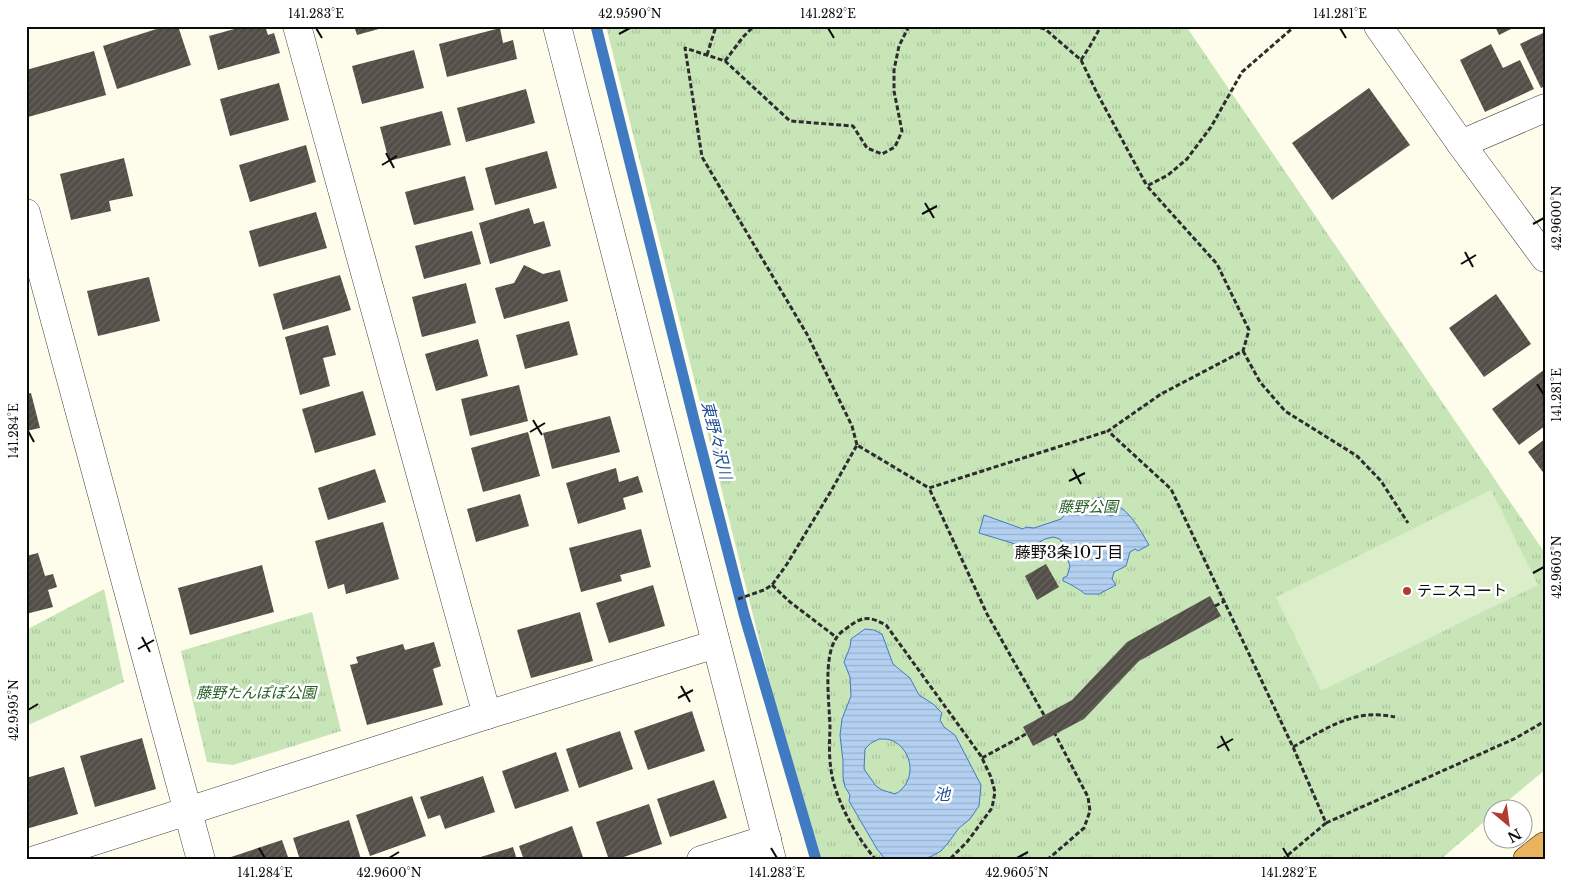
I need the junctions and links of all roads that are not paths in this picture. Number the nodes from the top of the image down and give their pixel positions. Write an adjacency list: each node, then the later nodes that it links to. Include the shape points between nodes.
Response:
1 (297, 26): 9 (street)
2 (557, 26): 8 (street)
3 (1378, 26): 5 (street)
4 (1545, 108): 5 (street)
5 (1461, 144): 7 (street)
6 (26, 213): 10 (street)
7 (1545, 258)
8 (716, 644): 9 (street); 12 (street)
9 (487, 715): 10 (street)
10 (189, 812): 13 (street); 14 (street)
11 (1545, 846): 16 (highway)
12 (769, 849): 15 (street)
13 (35, 860)
14 (201, 860)
15 (701, 860)
16 (1527, 860)

